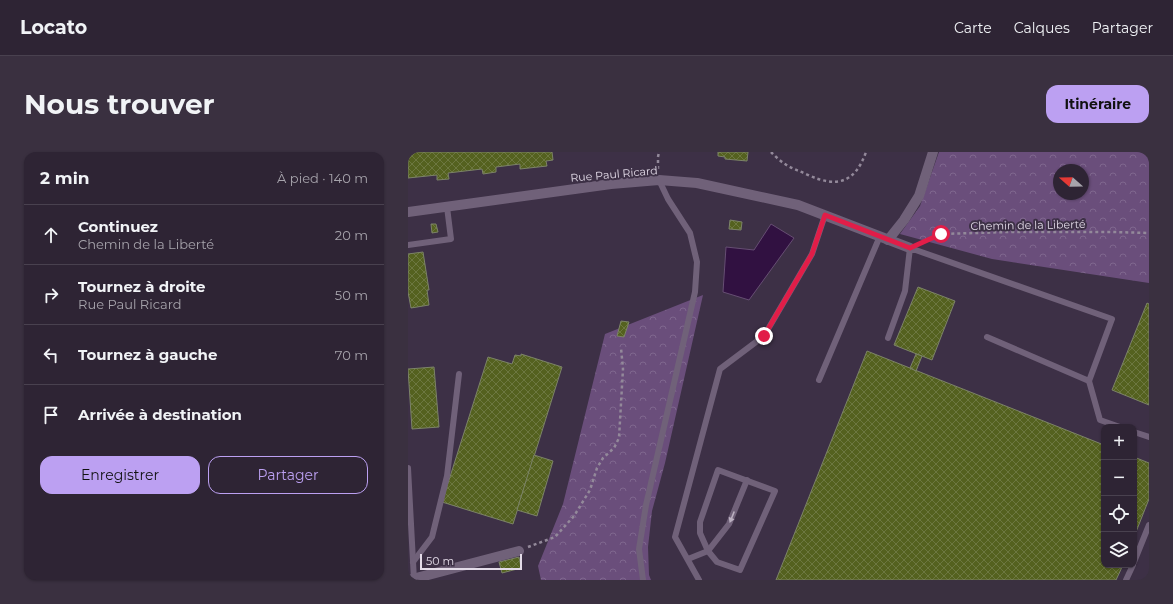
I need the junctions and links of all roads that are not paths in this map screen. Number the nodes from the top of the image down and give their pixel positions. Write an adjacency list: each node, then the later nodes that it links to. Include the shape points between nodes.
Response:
1 (933, 152): 6 (street, via 919,196 904,220)
2 (659, 180): 3 (street, Rue Paul Ricard, via 611,184); 5 (street, Rue Paul Ricard, via 697,183 798,205); 27 (lane, via 690,233 697,262 695,292 646,505 639,549)
3 (447, 207): 4 (street, Rue Paul Ricard); 7 (lane, via 451,239)
4 (408, 212)
5 (825, 215): 6 (street, Rue Paul Ricard); 23 (lane, via 812,254 764,336 720,369 675,537)
6 (884, 238): 8 (street, Rue Paul Ricard); 12 (lane)
7 (408, 245)
8 (910, 248): 10 (lane, via 905,292); 13 (lane, via 1112,319)
9 (987, 337): 13 (lane)
10 (888, 338)
11 (459, 374): 24 (lane, via 447,476 432,537)
12 (819, 380)
13 (1089, 381): 14 (lane, via 1100,420)
14 (1111, 424)
15 (1137, 433): 16 (lane)
16 (1149, 437)
17 (408, 468): 24 (lane)
18 (747, 480): 20 (lane, one-way to 20, via 730,524); 20 (lane, via 718,470 700,522 700,533); 20 (lane, via 776,491 740,570 717,562)
19 (1149, 525): 22 (lane)
20 (708, 550): 23 (lane)
21 (519, 551): 26 (street)
22 (1137, 555)
23 (688, 559): 28 (lane)
24 (413, 562): 26 (lane)
25 (1132, 568): 29 (lane)
26 (412, 580)
27 (643, 580)
28 (700, 580)
29 (1126, 580)

